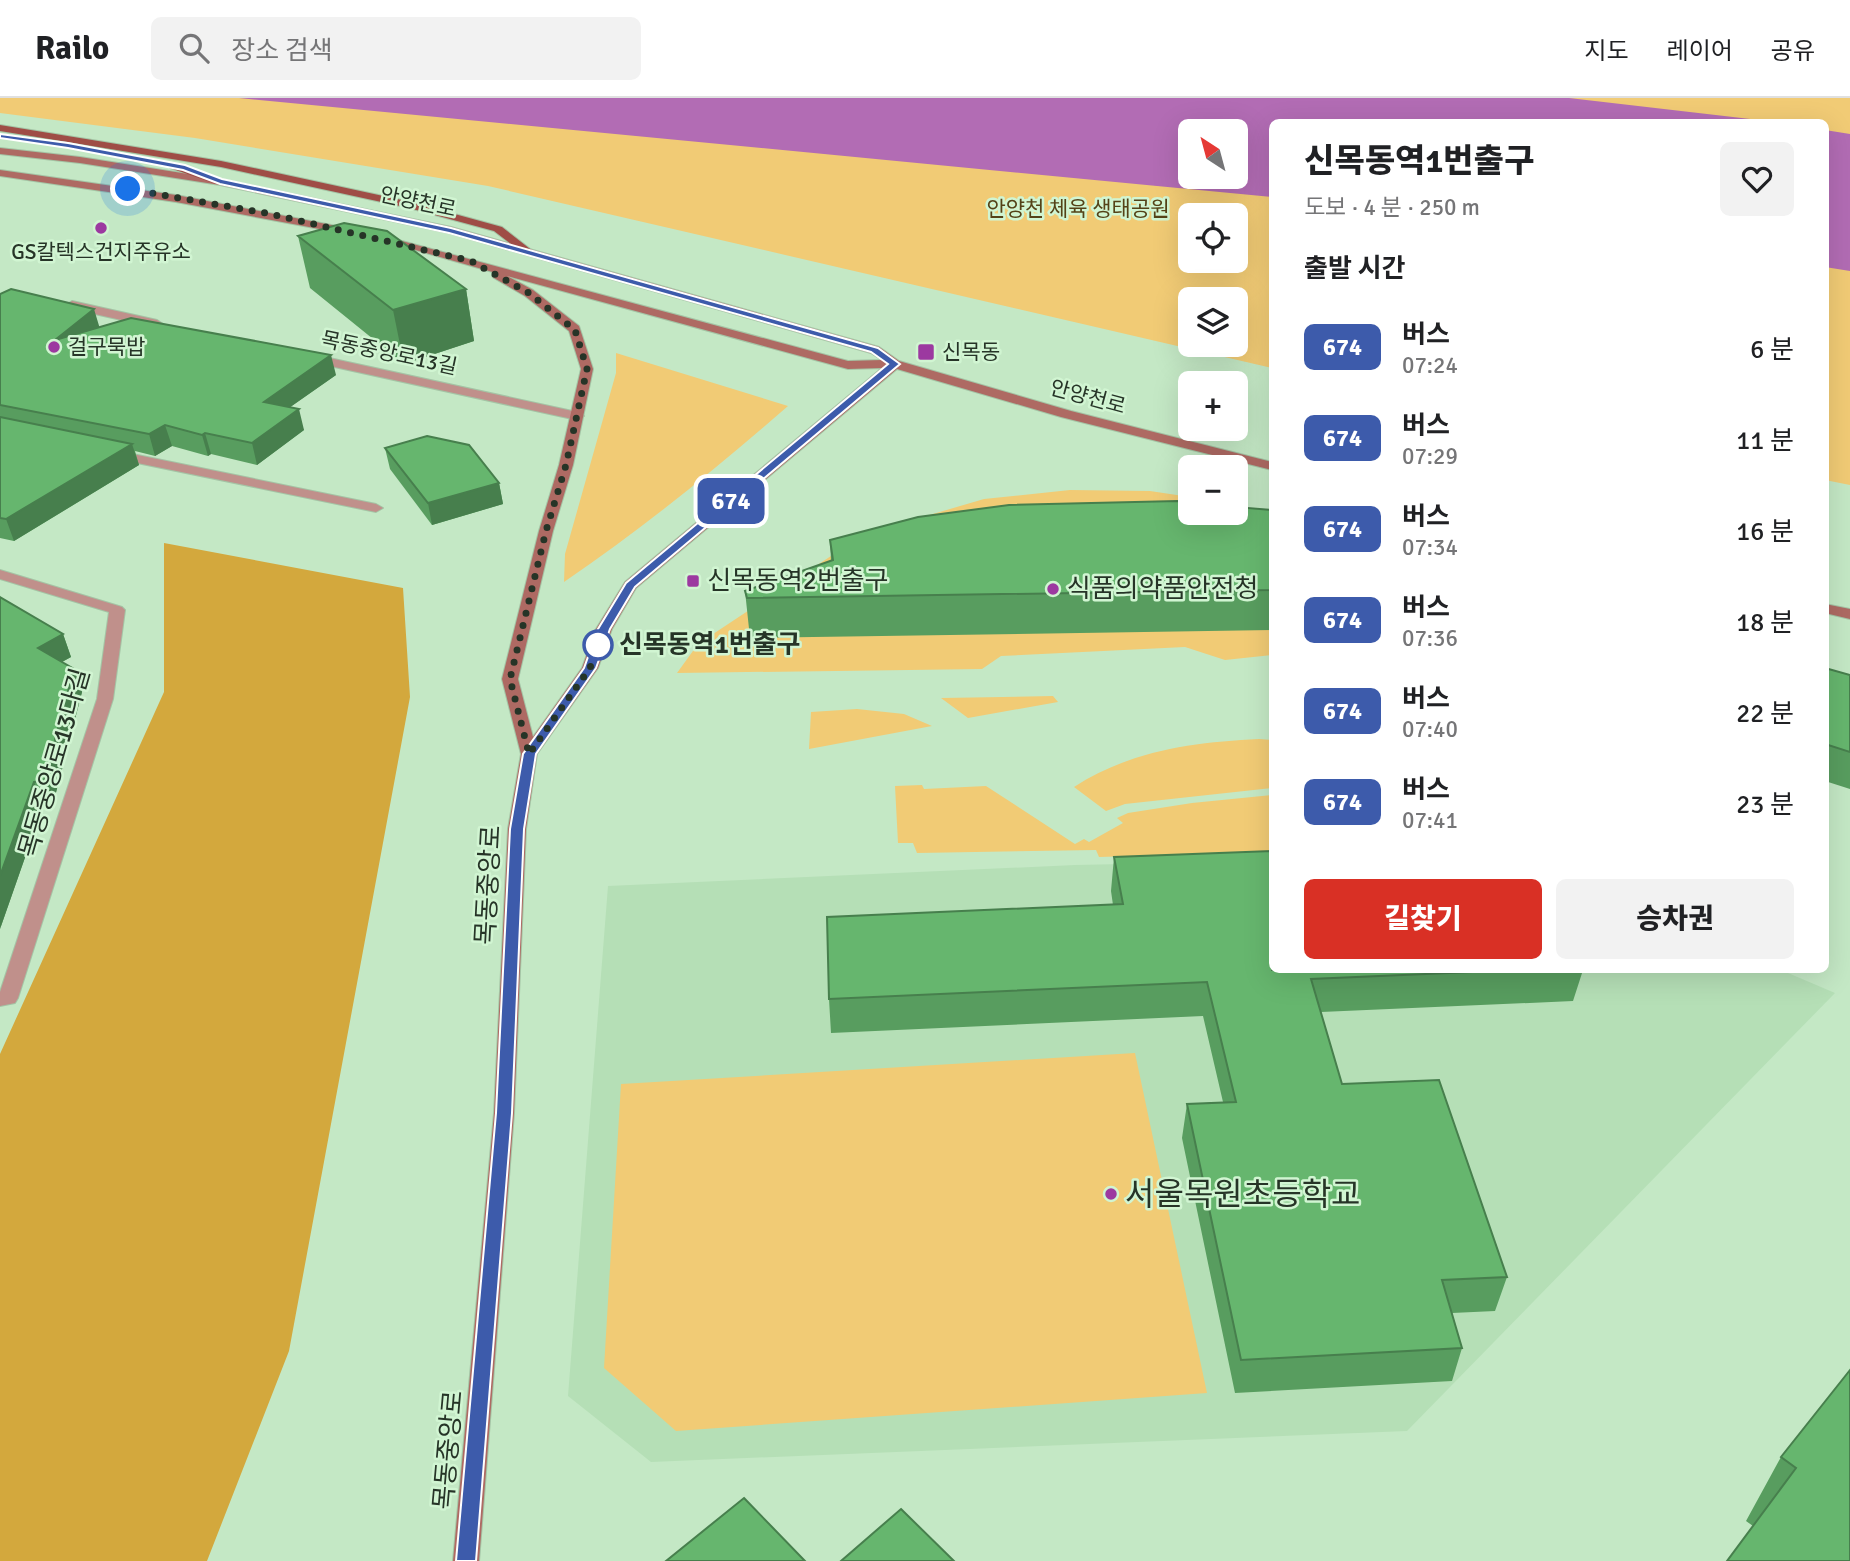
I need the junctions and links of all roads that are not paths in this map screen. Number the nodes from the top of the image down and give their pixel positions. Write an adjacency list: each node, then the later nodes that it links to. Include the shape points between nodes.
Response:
1 (1, 131): 4 (main road, via 185,168); 5 (main road, via 221,164 411,205 498,229)
2 (0, 152): 4 (main road, 안양천로)
3 (0, 173): 6 (main road, 안양천로, via 271,214)
4 (220, 181): 5 (main road, 안양천로, via 451,230)
5 (528, 252): 10 (main road, 안양천로, via 875,350)
6 (471, 261): 10 (main road, 안양천로, via 848,365); 11 (main road, via 529,293 575,330 587,369)
7 (55, 302): 8 (street)
8 (177, 328)
9 (299, 355): 11 (street, 목동중앙로13길)
10 (895, 364): 13 (main road, 안양천로, via 1066,414); 18 (main road, 목동중앙로, via 630,585 604,629 590,668)
11 (577, 416): 18 (main road, via 510,679)
12 (94, 450): 14 (street)
13 (1269, 465)
14 (376, 508)
15 (0, 573): 19 (street, 목동중앙로13다길, via 117,610 105,699 8,998)
16 (1829, 609): 17 (main road)
17 (1850, 614)
18 (529, 754): 20 (main road, 목동중앙로, via 517,829 504,1113)
19 (0, 999)
20 (466, 1561)

